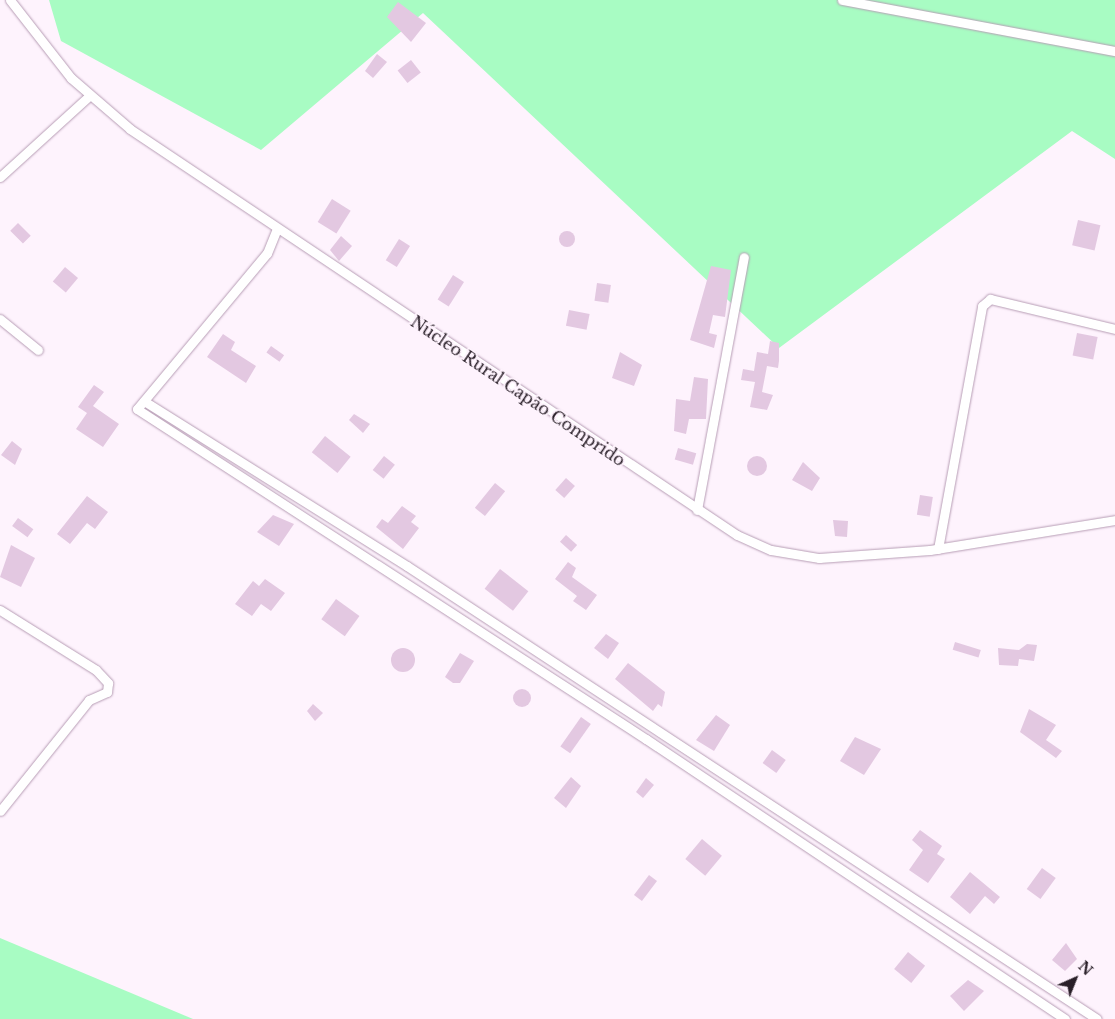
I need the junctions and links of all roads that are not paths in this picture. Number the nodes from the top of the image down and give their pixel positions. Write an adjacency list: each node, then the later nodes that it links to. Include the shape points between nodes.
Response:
1 (10, 0): 4 (street, Núcleo Rural Capão Comprido, via 34,37)
2 (842, 0): 3 (street)
3 (1115, 51)
4 (89, 96): 5 (street); 6 (street, Núcleo Rural Capão Comprido)
5 (0, 176)
6 (276, 231): 11 (street, via 267,252); 12 (street, Núcleo Rural Capão Comprido)
7 (744, 258): 12 (street)
8 (0, 319): 10 (street)
9 (1115, 329): 14 (street, via 990,299 982,306)
10 (38, 350)
11 (144, 401): 15 (street); 17 (street, via 137,409)
12 (697, 510): 14 (street, Núcleo Rural Capão Comprido, via 763,546 809,556)
13 (1115, 520): 14 (street, Núcleo Rural Capão Comprido)
14 (938, 548)
15 (460, 601): 17 (street); 19 (street)
16 (0, 610): 18 (street, via 96,670 108,683 107,692 89,700)
17 (452, 614): 20 (street)
18 (0, 811)
19 (820, 838): 20 (street); 21 (street)
20 (811, 851): 22 (street)
21 (942, 919): 22 (street); 24 (street)
22 (934, 932): 23 (street)
23 (1065, 1019)
24 (1097, 1019)

